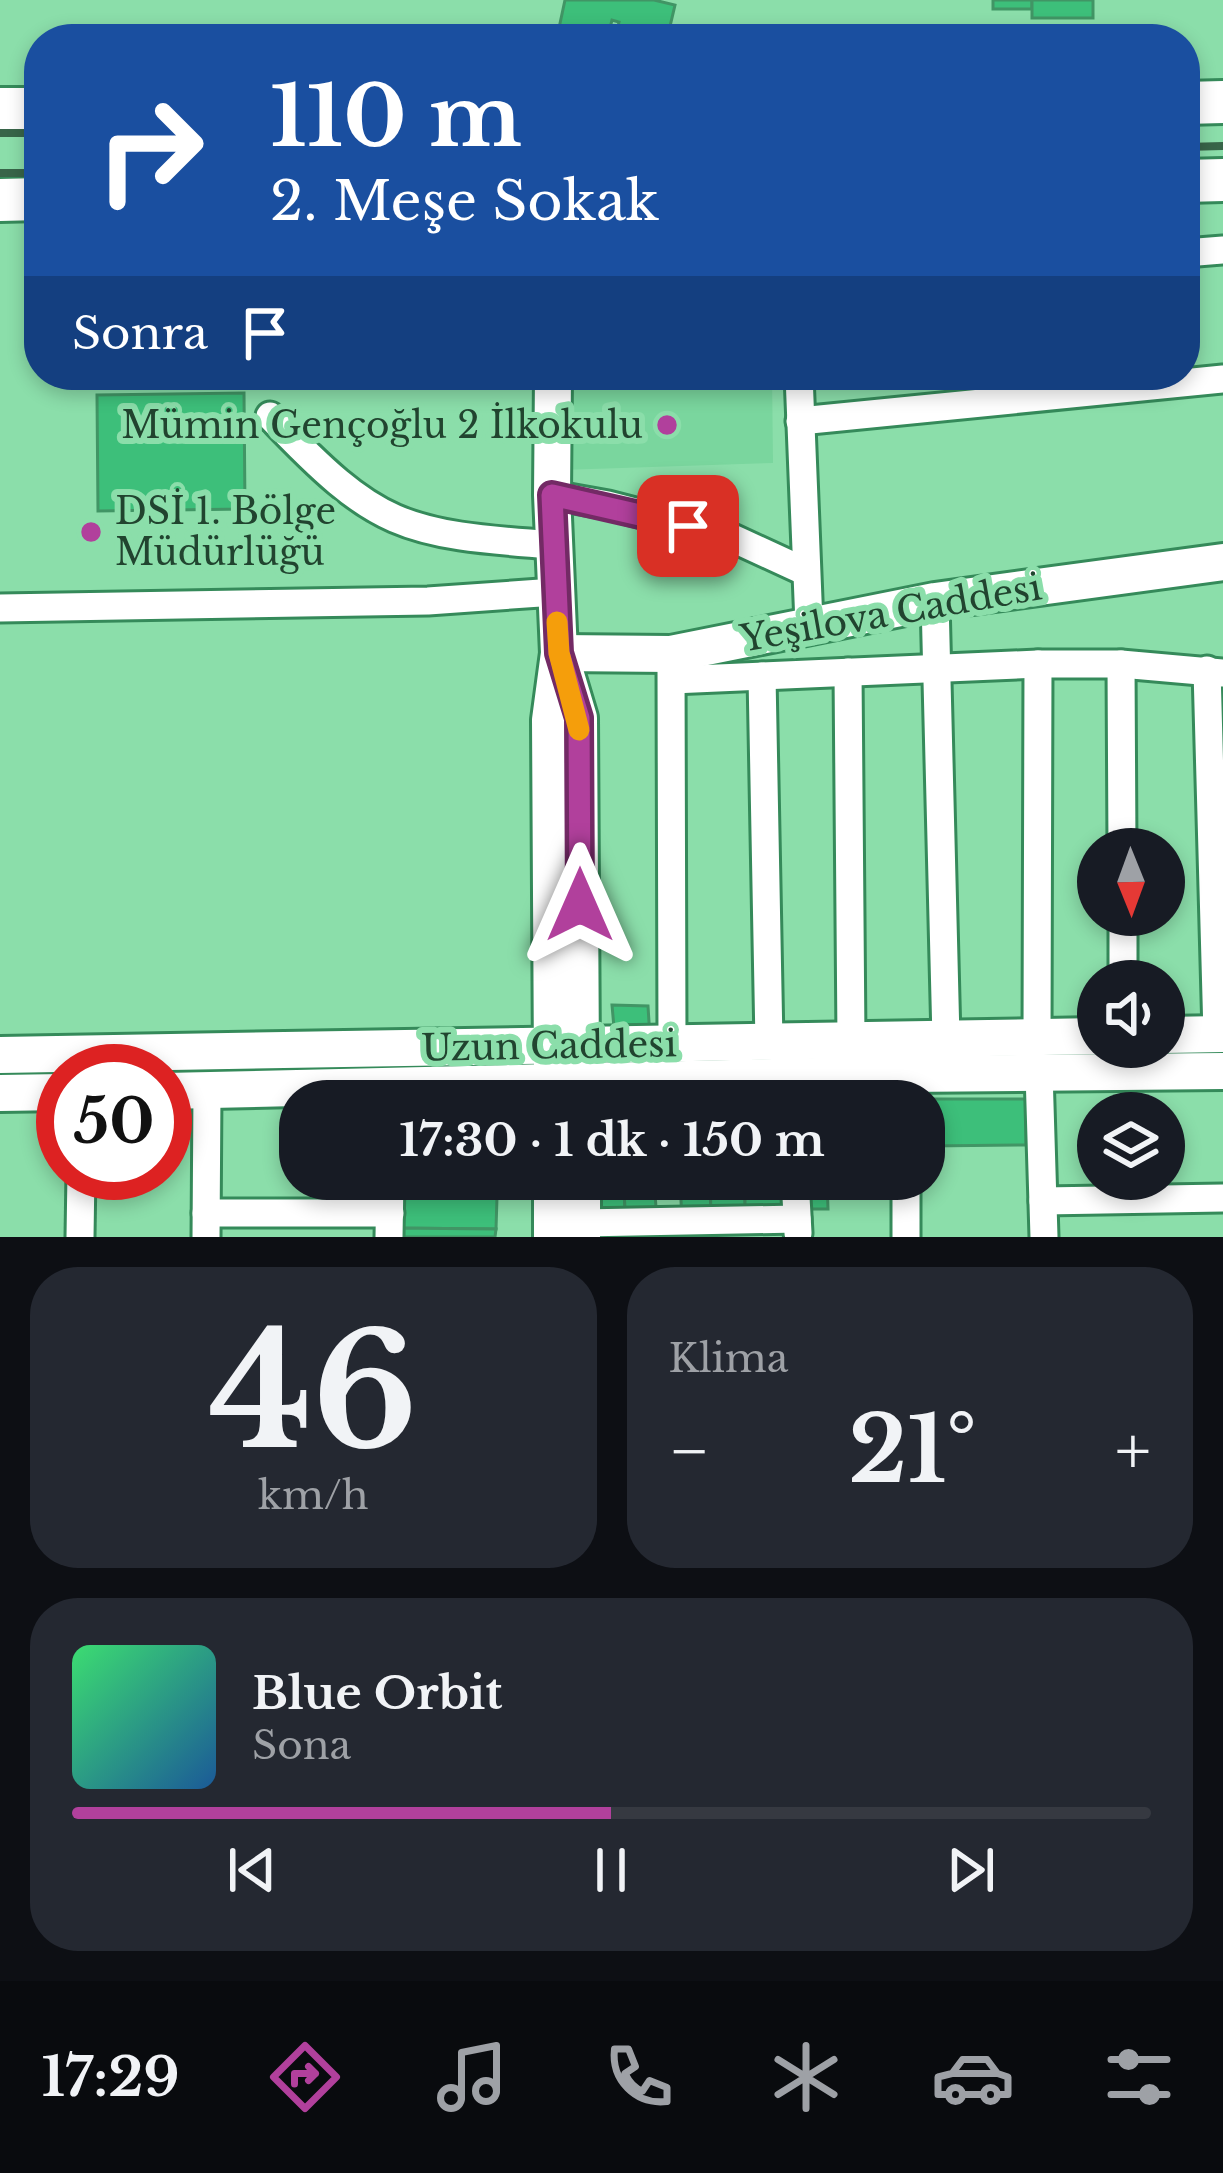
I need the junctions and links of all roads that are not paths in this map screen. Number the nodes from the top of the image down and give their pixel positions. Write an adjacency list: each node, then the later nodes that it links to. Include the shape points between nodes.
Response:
1 (553, 390): 6 (main road)
2 (799, 390): 5 (street)
3 (1120, 390): 5 (street)
4 (270, 416): 7 (street, via 339,487 383,515 455,538)
5 (800, 421): 9 (street)
6 (552, 495): 7 (main road); 9 (street, via 728,536)
7 (554, 544): 10 (main road)
8 (1223, 562): 11 (main road, Yeşilova Caddesi)
9 (804, 572): 13 (street)
10 (555, 592): 12 (street); 14 (main road)
11 (935, 601): 13 (main road, Yeşilova Caddesi); 18 (street)
12 (0, 608)
13 (809, 623): 17 (main road, Yeşilova Caddesi)
14 (559, 653): 17 (main road, Yeşilova Caddesi); 34 (main road, via 579,718)
15 (1038, 664): 16 (street); 18 (street); 32 (street)
16 (1121, 664): 20 (street); 23 (street)
17 (671, 667): 21 (street); 29 (street)
18 (937, 669): 19 (street); 26 (street)
19 (848, 672): 21 (street); 27 (street)
20 (1215, 672): 22 (street)
21 (762, 676): 28 (street)
22 (1218, 818): 24 (street)
23 (1123, 828)
24 (1220, 1034): 25 (main road)
25 (1185, 1035)
26 (946, 1039): 27 (main road, Uzun Caddesi); 32 (main road, Uzun Caddesi)
27 (851, 1041): 28 (main road, Uzun Caddesi)
28 (769, 1042): 29 (main road, Uzun Caddesi)
29 (672, 1043): 34 (main road, Uzun Caddesi)
30 (1077, 1043): 32 (main road, Uzun Caddesi)
31 (0, 1055): 34 (main road, Uzun Caddesi)
32 (1038, 1055): 33 (main road, Uzun Caddesi); 37 (main road, Uzun Caddesi); 48 (street)
33 (1223, 1071)
34 (566, 1076): 35 (main road, Uzun Caddesi); 36 (main road, Uzun Caddesi)
35 (527, 1080)
36 (635, 1080)
37 (937, 1080)
38 (192, 1091): 39 (main road, Uzun Caddesi)
39 (207, 1091): 41 (main road, Uzun Caddesi); 49 (street)
40 (36, 1092): 42 (main road)
41 (279, 1092)
42 (0, 1093)
43 (1223, 1198): 48 (street)
44 (81, 1200): 55 (street)
45 (560, 1200): 54 (main road)
46 (578, 1200): 54 (main road)
47 (906, 1200): 56 (street)
48 (1042, 1201): 57 (street)
49 (206, 1225): 50 (street)
50 (307, 1225): 51 (street)
51 (390, 1225)
52 (797, 1228): 53 (street)
53 (693, 1229): 54 (street)
54 (572, 1232)
55 (80, 1237)
56 (906, 1237)
57 (1043, 1237)

